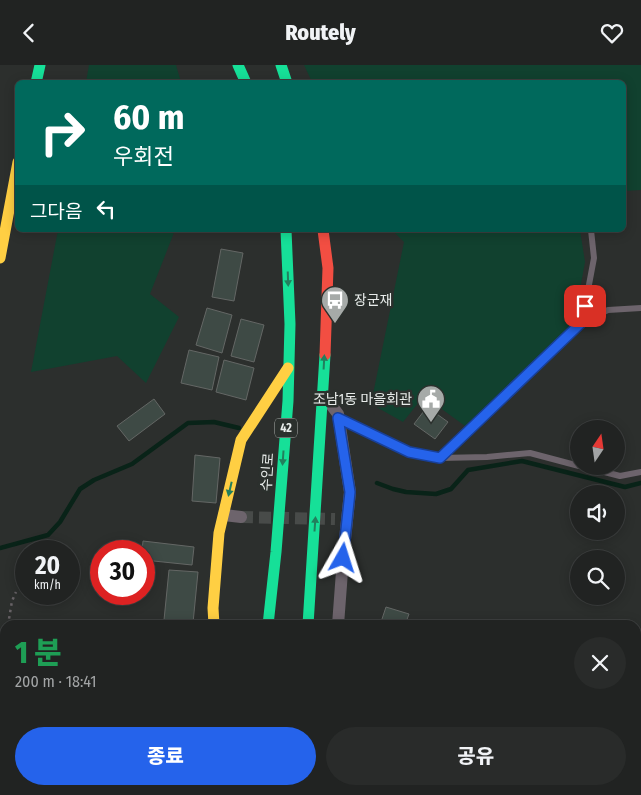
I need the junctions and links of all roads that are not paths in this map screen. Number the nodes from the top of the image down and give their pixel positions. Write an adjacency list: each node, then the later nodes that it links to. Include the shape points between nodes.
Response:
1 (40, 65): 4 (main road)
2 (238, 65): 5 (main road)
3 (281, 65): 6 (main road)
4 (37, 80)
5 (245, 80)
6 (286, 80)
7 (15, 178): 11 (main road)
8 (286, 232): 14 (main road, 수인로 / 42, one-way to 14, via 290,324)
9 (323, 232): 15 (main road, one-way to 9, via 328,268)
10 (591, 232): 13 (lane, via 594,258)
11 (0, 258)
12 (641, 308): 13 (lane, via 608,310)
13 (582, 322): 17 (lane)
14 (288, 368): 21 (main road, one-way to 21, via 241,440); 24 (main road, 수인로 / 42, one-way to 24)
15 (323, 394): 16 (street); 25 (main road, one-way to 15)
16 (338, 418): 17 (lane, via 409,452); 26 (street, via 350,492 341,519 343,558)
17 (440, 458): 18 (lane, via 530,453)
18 (570, 463)
19 (641, 472): 20 (lane)
20 (616, 475)
21 (224, 515): 22 (street); 23 (main road, via 219,533)
22 (242, 517)
23 (214, 620)
24 (269, 620)
25 (308, 620)
26 (338, 620)

